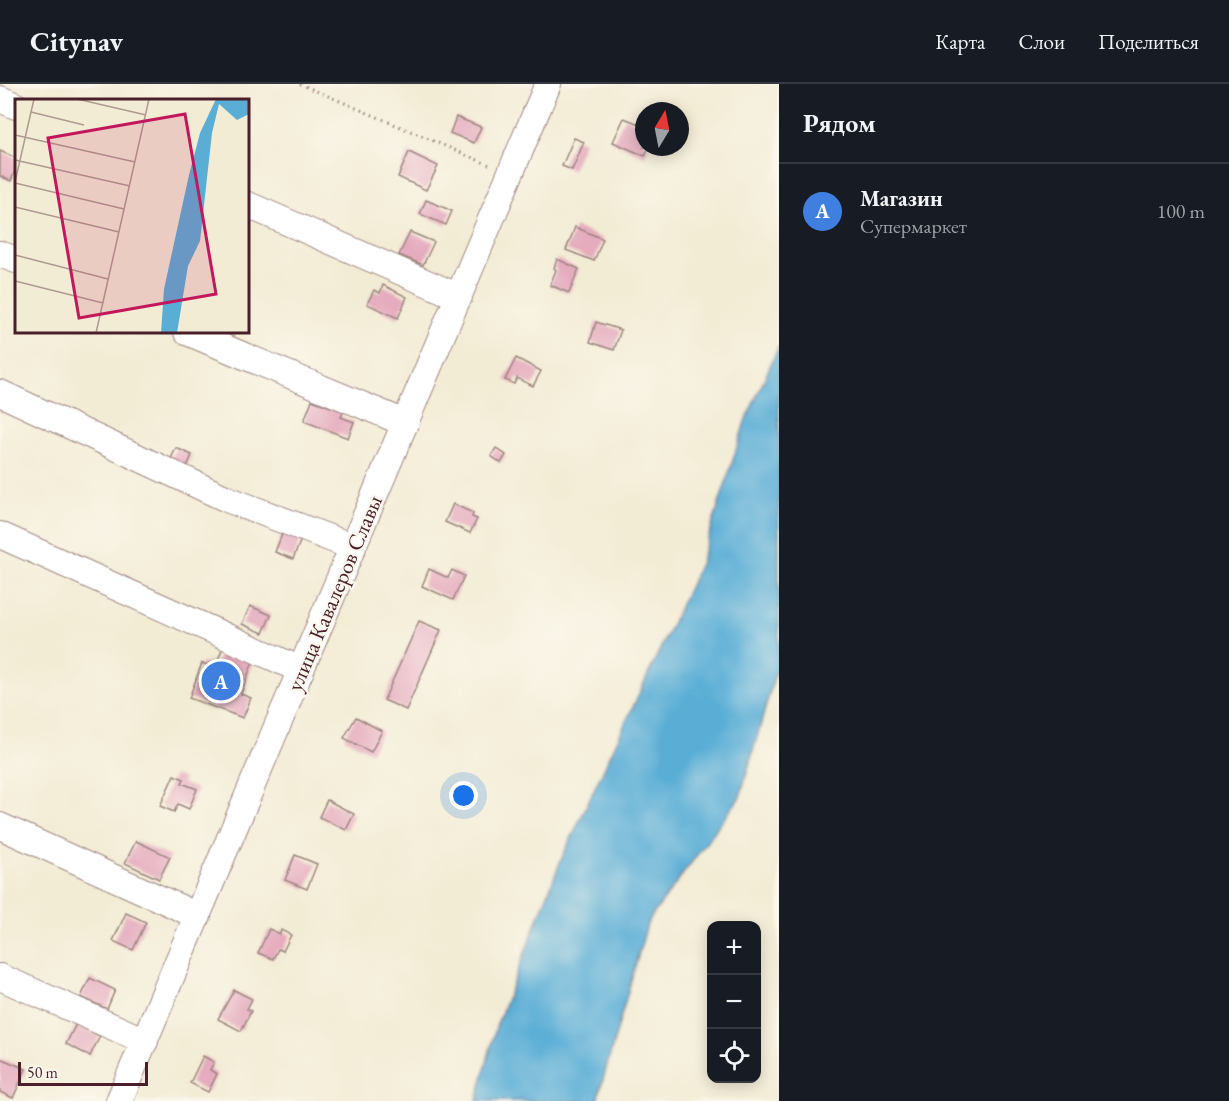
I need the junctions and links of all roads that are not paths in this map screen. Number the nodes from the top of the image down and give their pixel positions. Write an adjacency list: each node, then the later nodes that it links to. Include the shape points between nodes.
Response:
1 (548, 84): 7 (street, улица Кавалеров Славы)
2 (0, 99): 3 (street)
3 (15, 106)
4 (249, 206): 7 (street)
5 (0, 254): 6 (street)
6 (15, 261)
7 (459, 297): 10 (street, улица Кавалеров Славы)
8 (188, 333): 10 (street)
9 (0, 393): 12 (street, via 227,499)
10 (405, 423): 12 (street, улица Кавалеров Славы)
11 (0, 535): 13 (street)
12 (353, 547): 13 (street, улица Кавалеров Славы)
13 (302, 670): 15 (street, улица Кавалеров Славы)
14 (0, 826): 15 (street)
15 (198, 916): 17 (street, улица Кавалеров Славы)
16 (0, 977): 17 (street)
17 (145, 1041): 18 (street, улица Кавалеров Славы)
18 (119, 1101)

